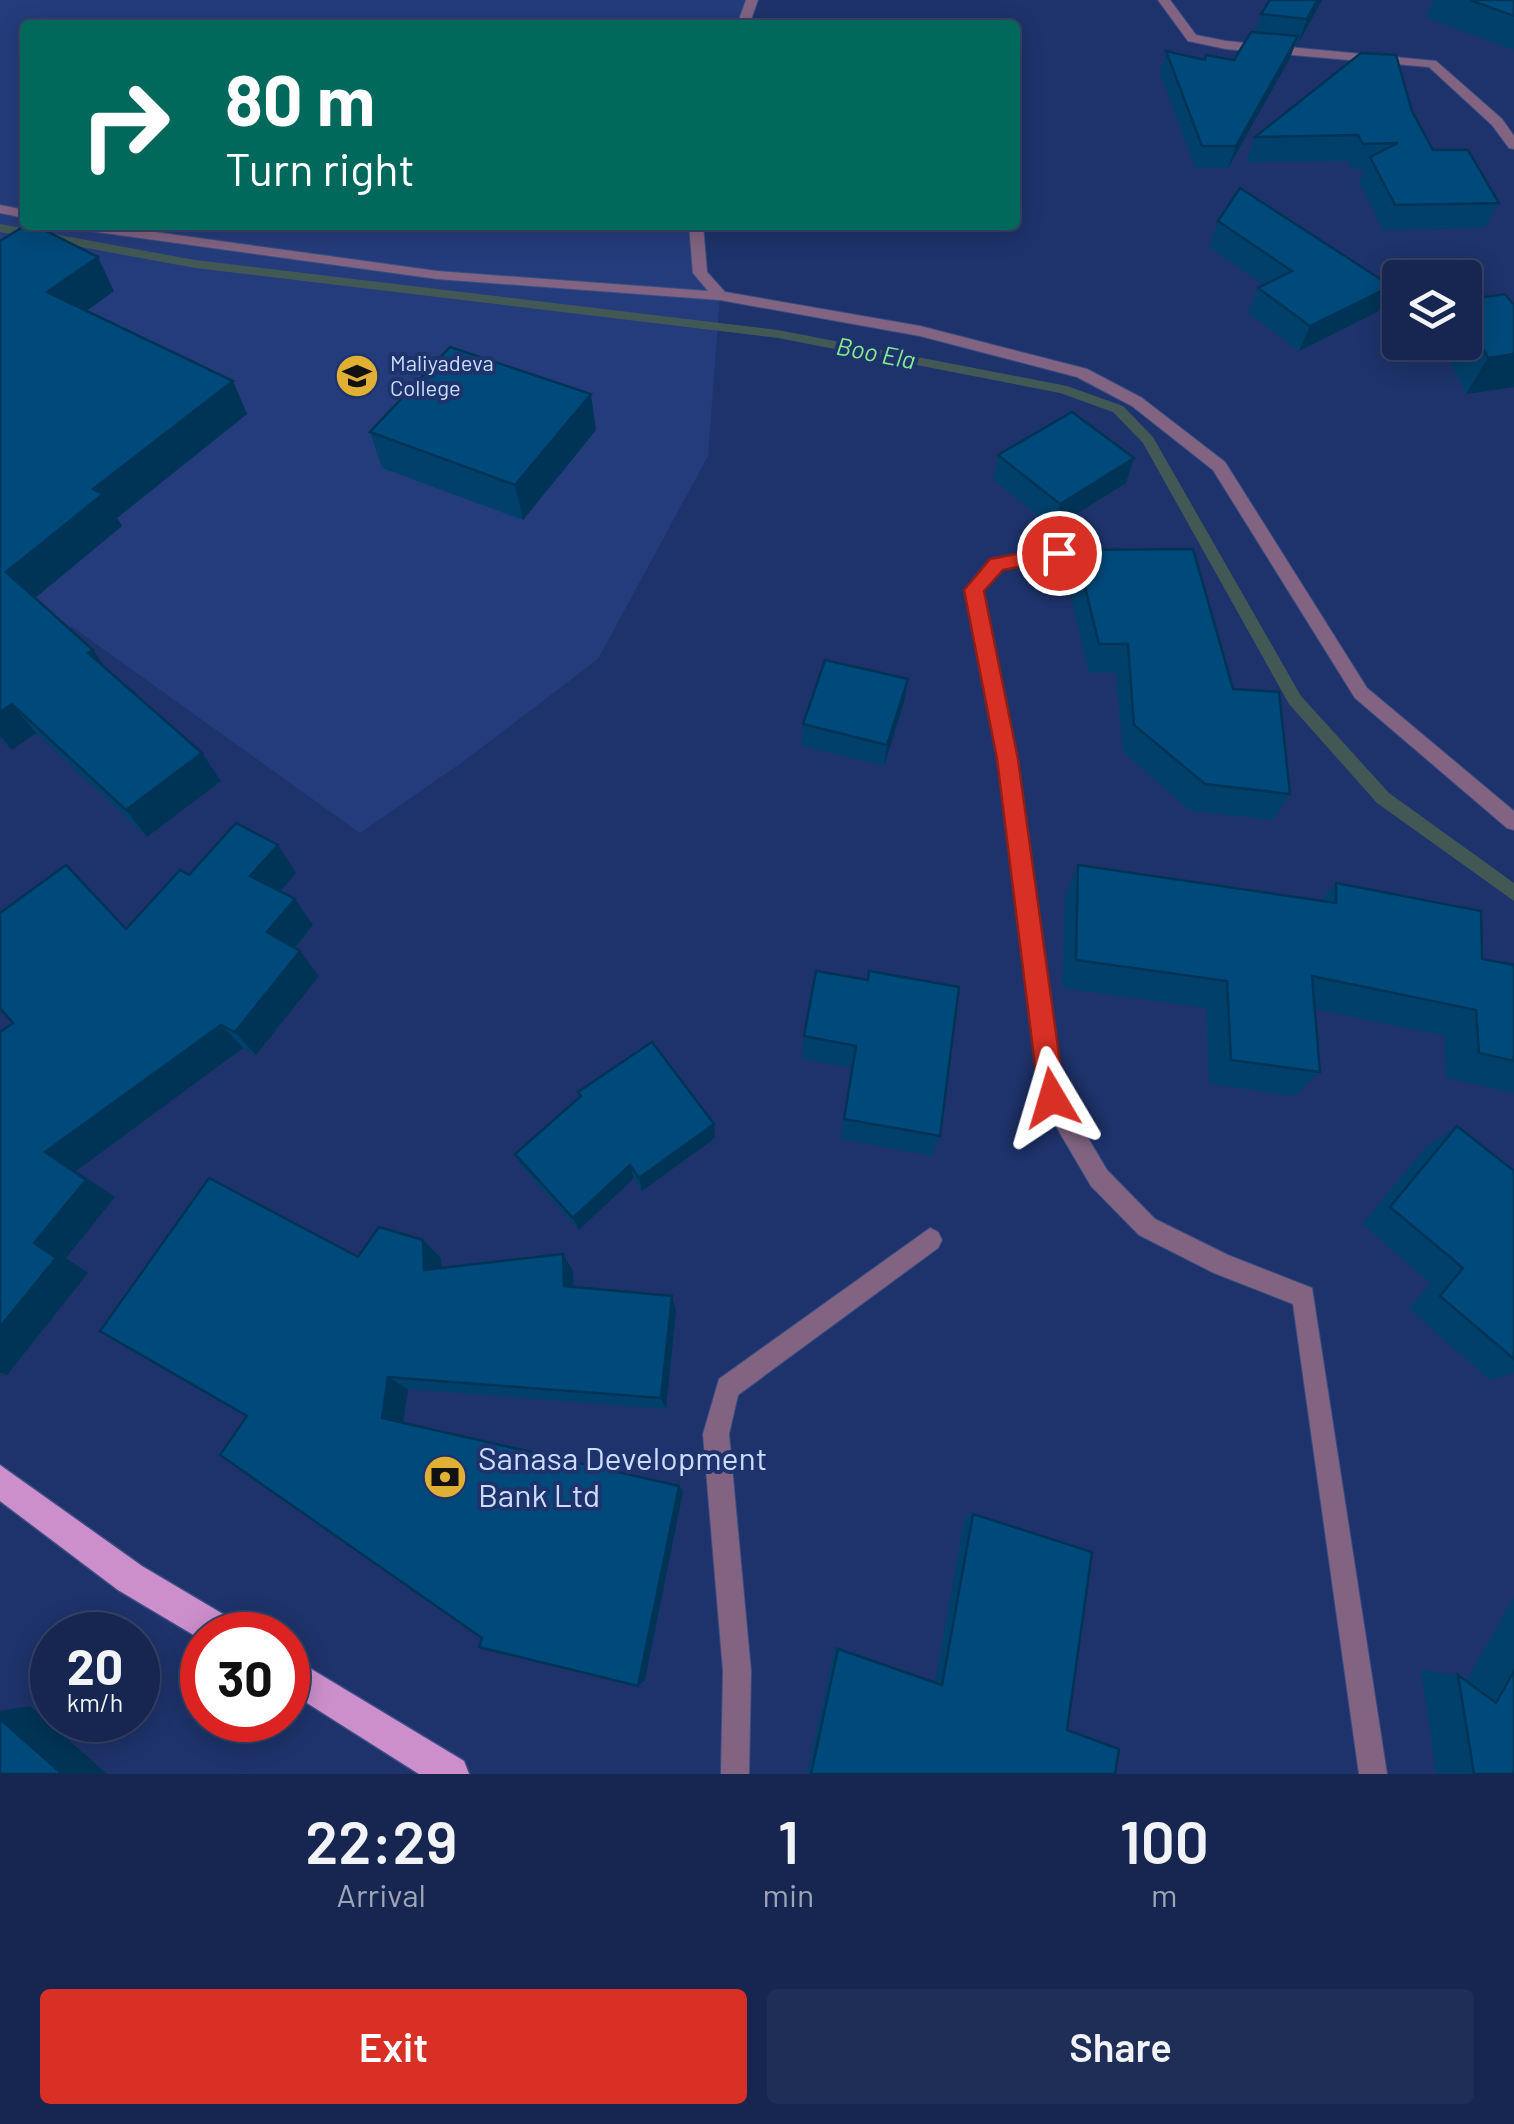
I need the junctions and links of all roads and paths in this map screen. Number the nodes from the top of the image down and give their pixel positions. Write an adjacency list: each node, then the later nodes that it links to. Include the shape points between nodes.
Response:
1 (1164, 0): 2 (street, via 1192,38 1432,64)
2 (1514, 145)
3 (111, 230): 5 (street, via 437,275)
4 (696, 230): 5 (street, via 700,274)
5 (720, 296): 7 (street, via 956,340 1082,373 1137,402 1219,466 1361,694)
6 (1059, 553): 14 (street, via 997,564 974,590 1008,759 1052,1098 1099,1178 1147,1227 1304,1296)
7 (1514, 822)
8 (930, 1240): 13 (street, via 728,1388 716,1434 737,1671)
9 (0, 1481): 10 (main road)
10 (187, 1612)
11 (310, 1686): 12 (main road)
12 (451, 1774)
13 (735, 1774)
14 (1373, 1774)

